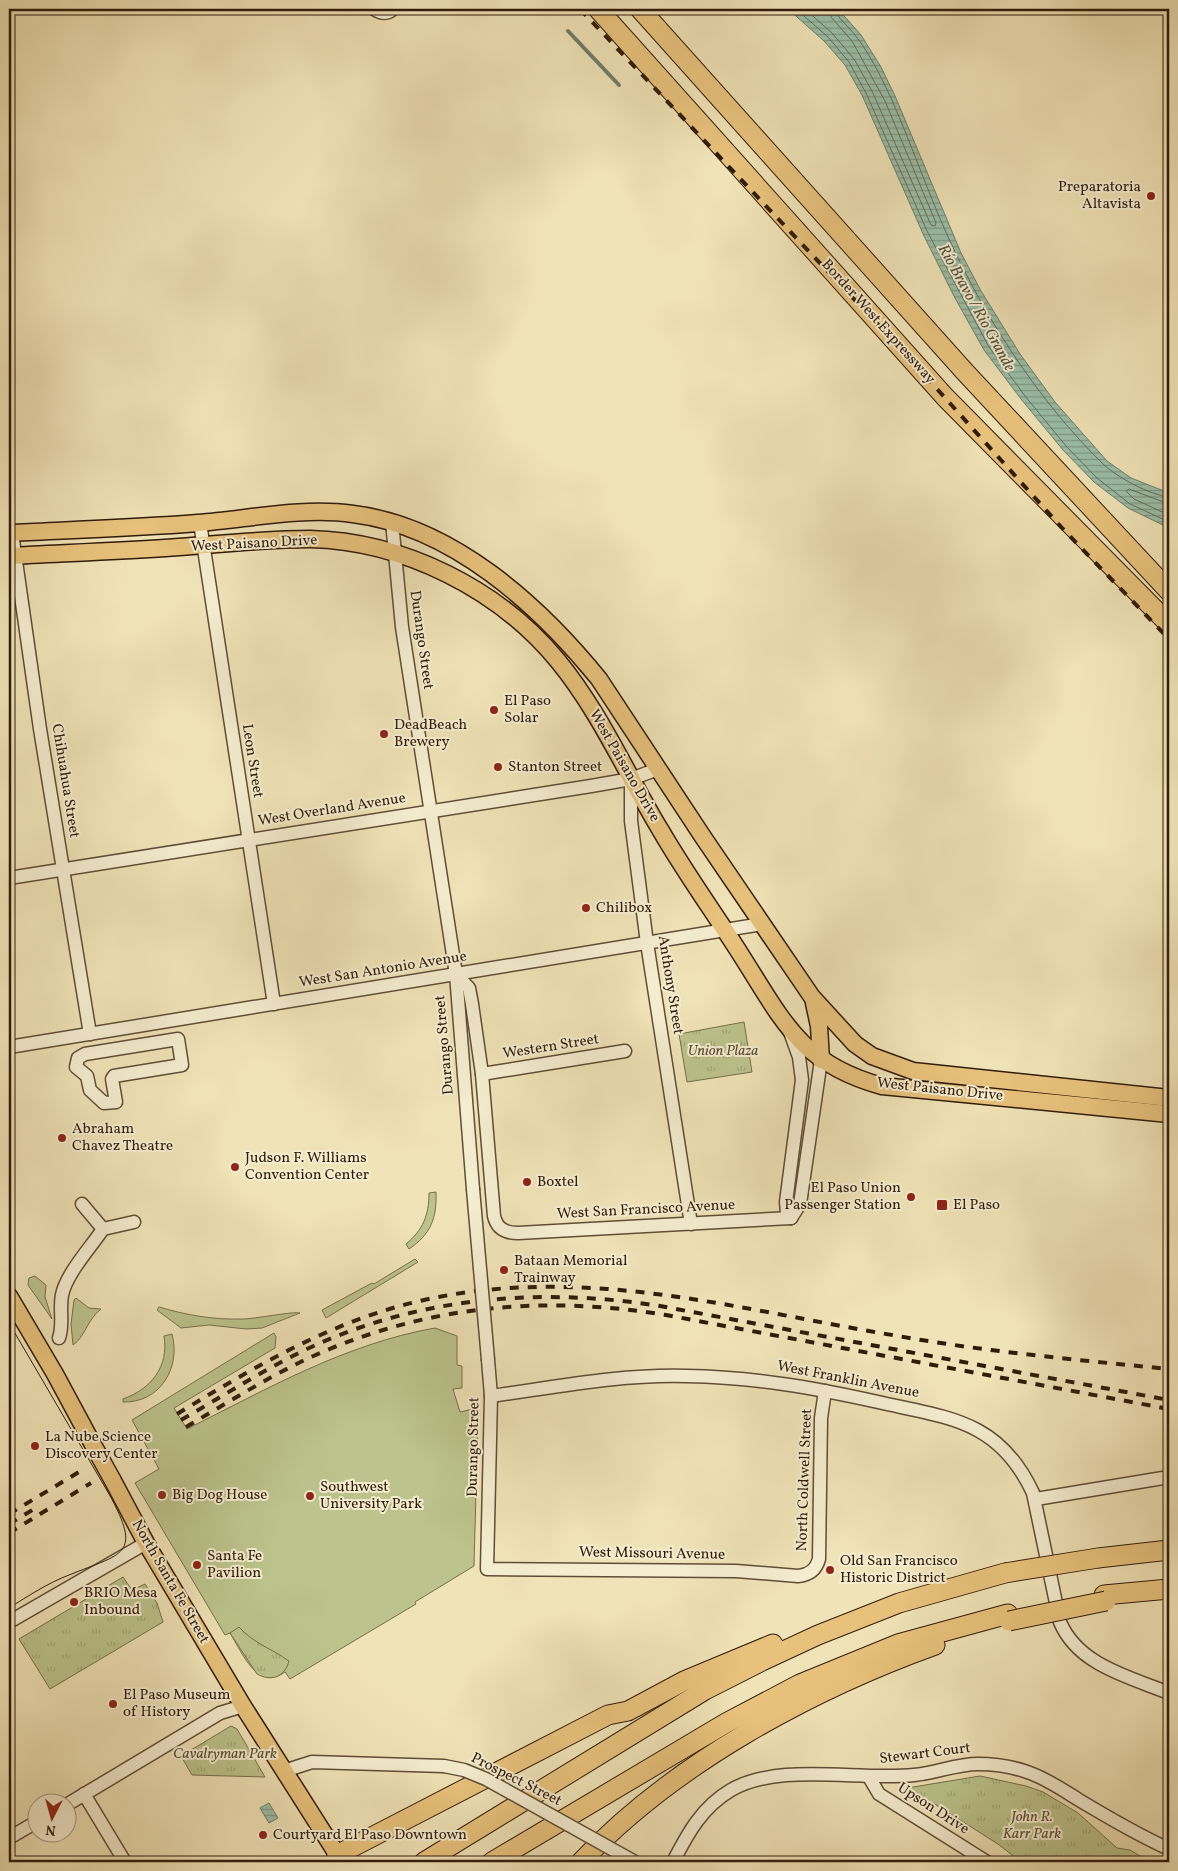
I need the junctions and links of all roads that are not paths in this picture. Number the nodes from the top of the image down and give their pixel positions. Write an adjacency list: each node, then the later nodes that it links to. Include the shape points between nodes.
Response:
1 (374, 9): 2 (street, via 380,13)
2 (393, 9)
3 (598, 9): 12 (highway, Border West Expressway, via 945,397)
4 (640, 9): 11 (highway, Border West Expressway, via 965,372)
5 (392, 522): 6 (main road, West Paisano Drive, via 352,514 313,512); 9 (street, Durango Street); 13 (main road, West Paisano Drive, via 424,534 468,558 563,636 599,679)
6 (200, 523): 7 (main road, West Paisano Drive); 8 (street, Leon Street)
7 (11, 533): 10 (street, Chihuahua Street)
8 (203, 546): 9 (main road, West Paisano Drive, via 312,539); 10 (main road, West Paisano Drive); 16 (street, Leon Street)
9 (394, 554): 14 (main road, West Paisano Drive, via 425,564 467,584 527,628 554,655 573,681); 15 (street, Durango Street)
10 (12, 556): 17 (street, Chihuahua Street)
11 (1169, 591)
12 (1169, 624)
13 (658, 769): 14 (street, West Overland Avenue); 19 (main road, West Paisano Drive)
14 (631, 779): 15 (street, West Overland Avenue); 20 (main road, West Paisano Drive, via 665,839); 21 (street, Anthony Street, via 631,821)
15 (431, 811): 16 (street, West Overland Avenue); 22 (street, Durango Street)
16 (248, 840): 17 (street, West Overland Avenue); 24 (street, Leon Street)
17 (63, 869): 18 (street, West Overland Avenue); 26 (street, Chihuahua Street)
18 (9, 878)
19 (762, 924): 20 (street, West San Antonio Avenue); 23 (main road, West Paisano Drive)
20 (726, 930): 21 (street, West San Antonio Avenue); 25 (main road, West Paisano Drive)
21 (647, 942): 22 (street, West San Antonio Avenue); 38 (street, Anthony Street)
22 (456, 974): 24 (street, West San Antonio Avenue); 31 (street, via 470,991); 43 (street, Durango Street, bridge)
23 (812, 998): 29 (main road, via 820,1026); 32 (main road, West Paisano Drive, via 855,1044 897,1067)
24 (274, 1004): 26 (street, West San Antonio Avenue)
25 (790, 1031): 29 (main road, West Paisano Drive); 36 (street, via 799,1057 802,1080 786,1202)
26 (90, 1034): 27 (street, West San Antonio Avenue)
27 (9, 1047)
28 (625, 1051): 31 (street, Western Street)
29 (821, 1060): 32 (main road, West Paisano Drive, via 844,1074 882,1086); 36 (street, via 800,1204)
30 (182, 1066): 30 (street, via 178,1039 85,1054 78,1058 76,1064 87,1076 90,1090 104,1103 116,1102 114,1076)
31 (482, 1074): 38 (street, West San Francisco Avenue, via 494,1216 502,1230 518,1233)
32 (1094, 1097): 33 (main road, West Paisano Drive); 34 (main road, West Paisano Drive)
33 (1169, 1098)
34 (1169, 1114)
35 (82, 1204): 39 (street)
36 (791, 1218): 38 (street, West San Francisco Avenue)
37 (134, 1222): 39 (street)
38 (691, 1224)
39 (103, 1229): 41 (street, via 64,1288)
40 (9, 1296): 46 (main road, North Santa Fe Street, bridge)
41 (59, 1338)
42 (825, 1391): 43 (street, West Franklin Avenue, via 754,1379 686,1376 626,1378); 45 (street, West Franklin Avenue, via 941,1416 972,1426 1011,1455 1025,1474); 49 (street, North Coldwell Street, via 821,1418 819,1559)
43 (491, 1396): 48 (street, Durango Street)
44 (1169, 1477): 45 (street)
45 (1036, 1499): 54 (street, West Franklin Avenue, via 1060,1622 1069,1641 1100,1665)
46 (146, 1543): 52 (street); 55 (main road, North Santa Fe Street)
47 (1169, 1550): 53 (highway, bridge, via 1005,1573 900,1603)
48 (487, 1568): 49 (street, West Missouri Avenue, via 736,1571 798,1576)
49 (814, 1570)
50 (1169, 1590): 51 (highway, via 1105,1598)
51 (1009, 1618): 66 (highway, via 898,1644 800,1684 726,1723); 67 (highway, via 892,1660 785,1712 681,1778 631,1815)
52 (9, 1622)
53 (818, 1635): 63 (highway, via 779,1641 684,1681 628,1710 608,1715); 65 (highway, via 705,1690)
54 (1169, 1693)
55 (243, 1706): 56 (main road, North Santa Fe Street); 58 (street, via 220,1713)
56 (284, 1771): 63 (main road, North Santa Fe Street); 68 (street, Prospect Street, bridge, via 312,1762 444,1766 464,1770)
57 (869, 1776): 62 (street, Stewart Court, via 914,1775 976,1764 1028,1772); 69 (street, Stewart Court, via 781,1775 750,1781 732,1789 705,1810 691,1828); 70 (street, Upson Drive, via 879,1794)
58 (84, 1794): 59 (street); 64 (street)
59 (78, 1798)
60 (28, 1828): 61 (street)
61 (9, 1838)
62 (1169, 1849)
63 (334, 1860)
64 (125, 1862)
65 (424, 1862)
66 (492, 1862)
67 (581, 1862)
68 (635, 1862)
69 (674, 1862)
70 (987, 1862)

